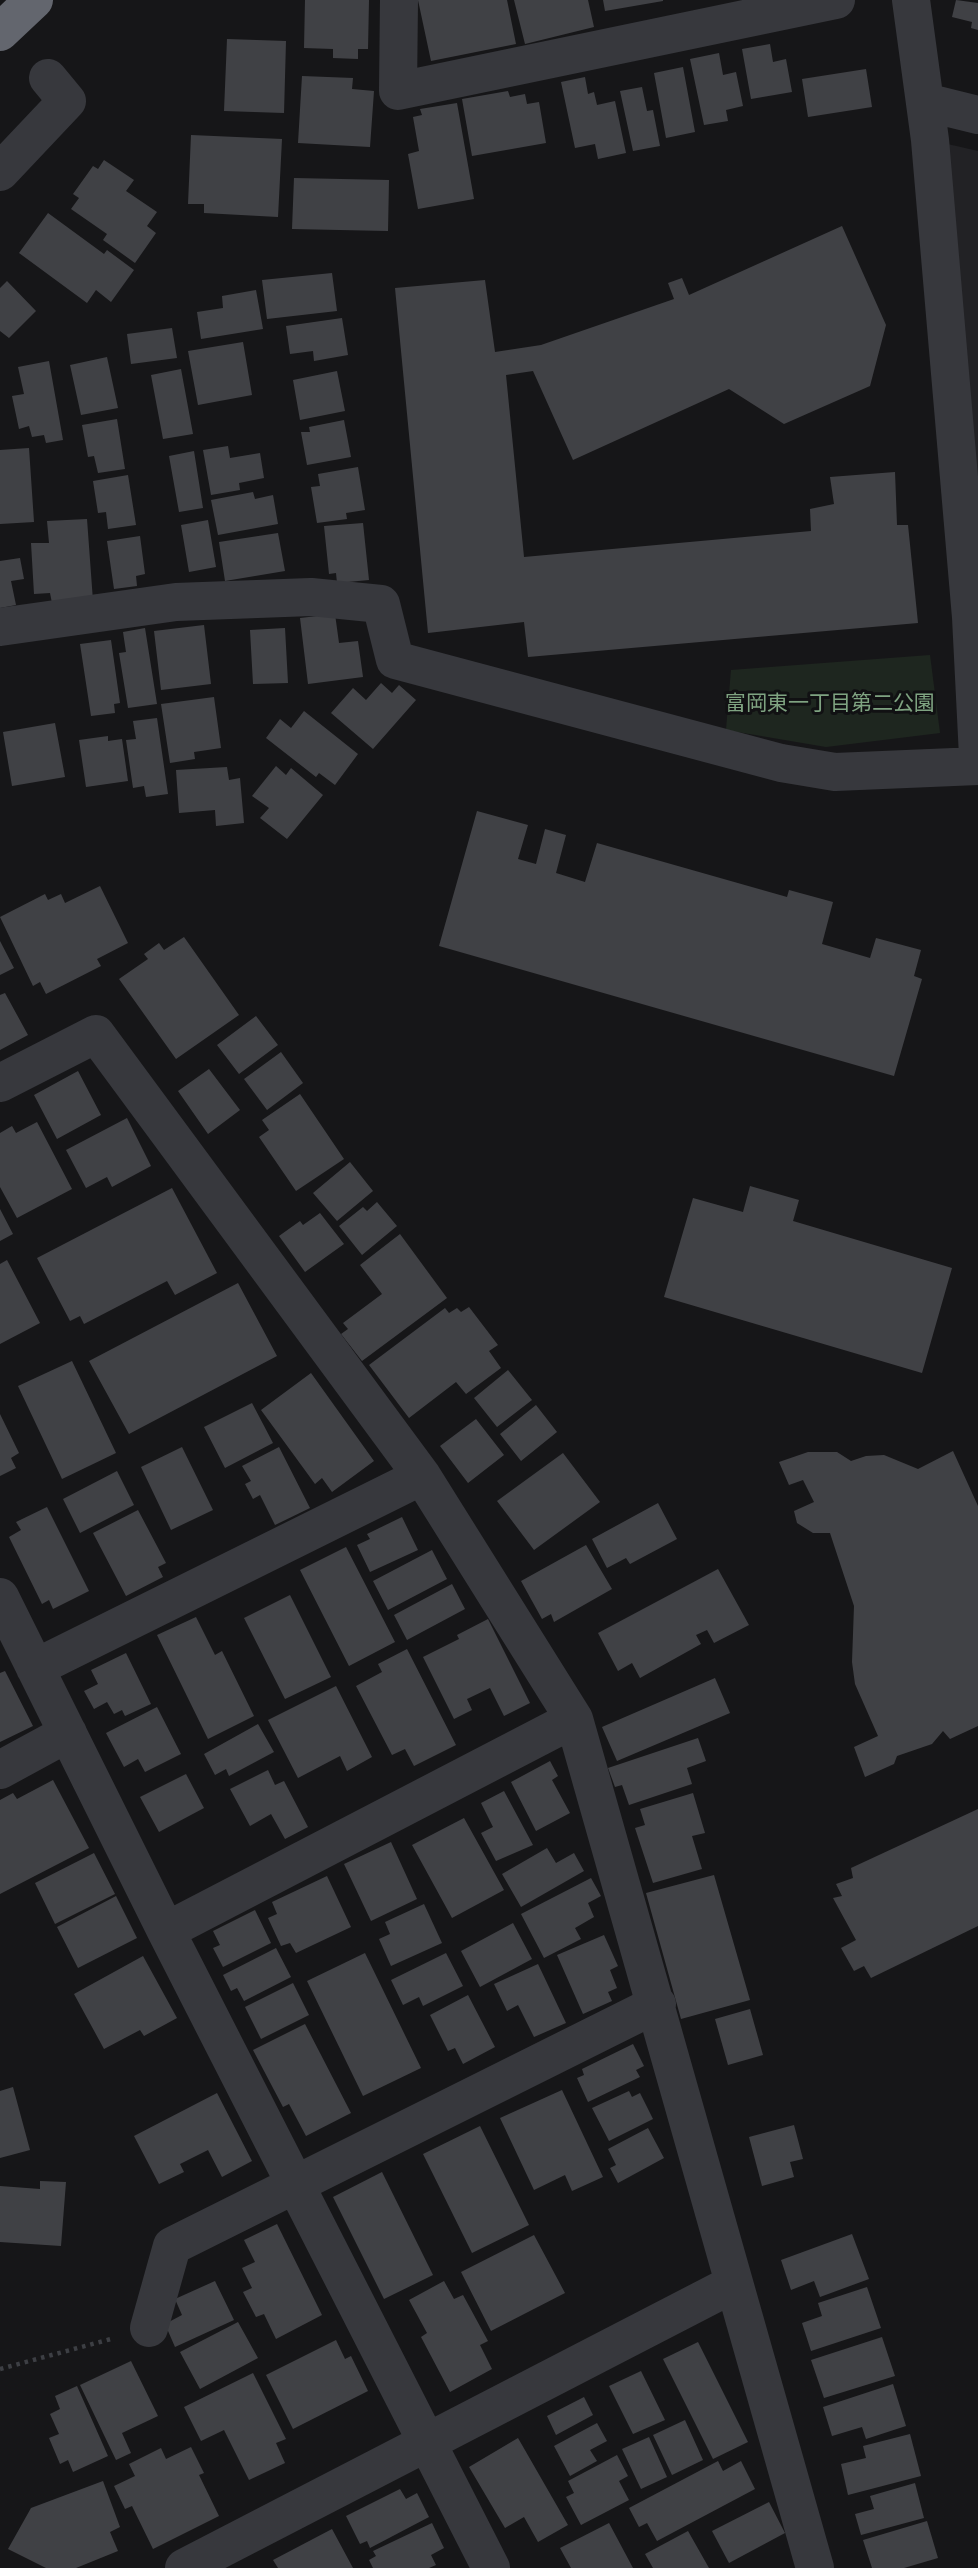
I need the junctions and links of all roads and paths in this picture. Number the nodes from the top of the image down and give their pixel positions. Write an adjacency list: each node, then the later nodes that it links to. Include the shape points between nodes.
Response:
1 (34, 0): 5 (highway)
2 (399, 0): 3 (street, via 398,91)
3 (836, 0)
4 (911, 0): 7 (street)
5 (0, 32)
6 (48, 78): 9 (street, via 67,101)
7 (925, 102): 8 (street); 11 (street, via 971,617)
8 (978, 115)
9 (0, 172)
10 (0, 626): 12 (street, via 176,602 311,597 381,604 396,660 781,763 835,772)
11 (978, 756)
12 (978, 766)
13 (0, 1083): 14 (street, via 96,1034)
14 (422, 1476): 16 (street); 17 (street)
15 (0, 1597): 16 (street)
16 (35, 1668): 18 (street)
17 (574, 1719): 20 (street); 21 (street)
18 (68, 1733): 19 (street); 20 (street)
19 (0, 1770)
20 (166, 1931): 22 (street)
21 (657, 2004): 22 (street); 23 (street)
22 (294, 2183): 24 (street, via 172,2246); 26 (street)
23 (733, 2284): 26 (street); 30 (street)
24 (149, 2328): 25 (path)
25 (0, 2369)
26 (427, 2445): 27 (street); 29 (street)
27 (229, 2558): 28 (street)
28 (184, 2568)
29 (491, 2568)
30 (815, 2568)

